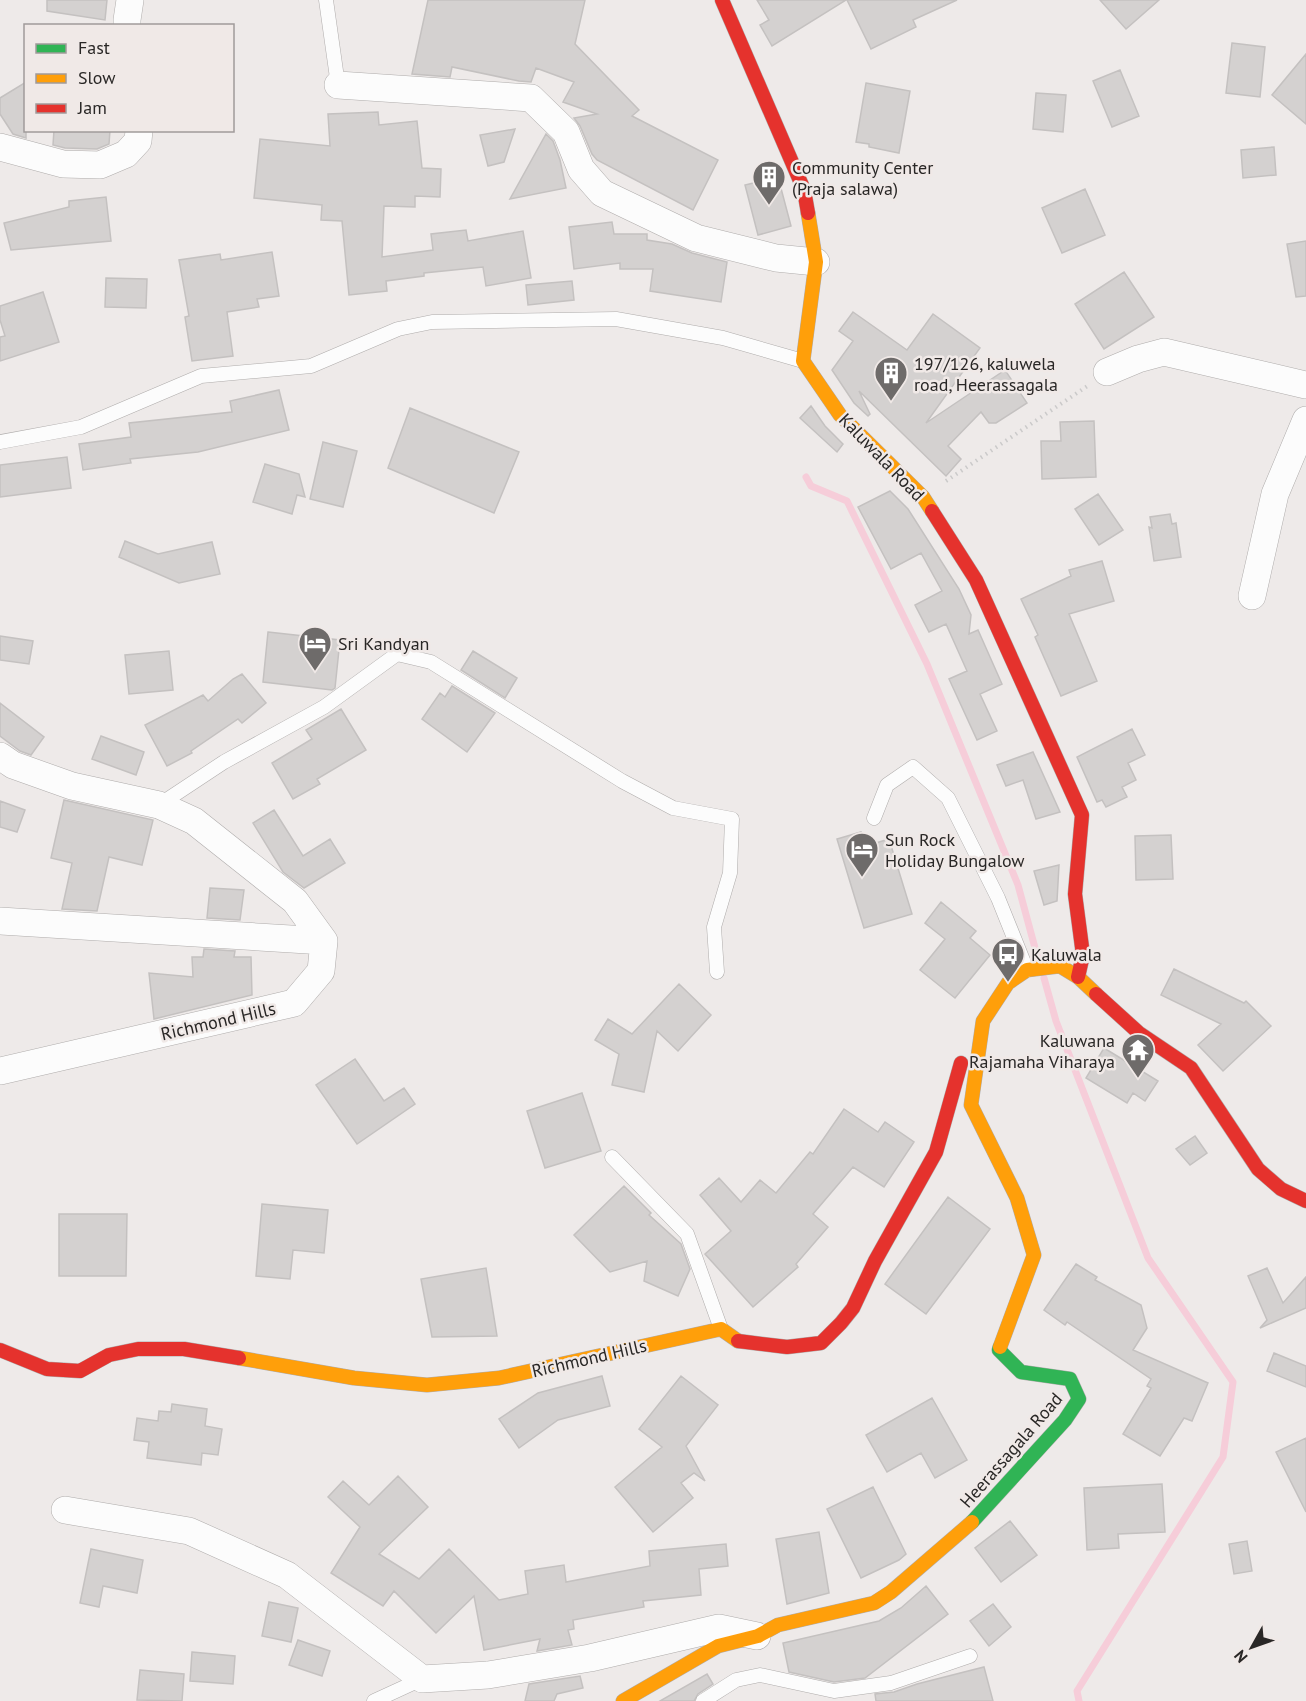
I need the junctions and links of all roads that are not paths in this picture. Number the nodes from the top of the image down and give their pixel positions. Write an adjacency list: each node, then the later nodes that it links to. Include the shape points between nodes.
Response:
1 (130, 0): 4 (street)
2 (326, 0): 5 (lane)
3 (722, 0): 8 (street, via 804,190)
4 (127, 24)
5 (338, 86): 8 (street, via 531,98 566,132 581,170 602,193 696,238 776,258)
6 (139, 132): 7 (street, via 138,141 126,154 100,165 63,164)
7 (0, 147)
8 (816, 262): 9 (street)
9 (803, 361): 13 (lane, via 723,338 616,319 432,322 398,329 311,366 201,376 81,427); 22 (street, Kaluwala Road, via 840,415 923,497 976,580 1082,815 1075,894 1083,955)
10 (1107, 372): 11 (street, via 1164,352)
11 (1306, 385)
12 (1306, 420): 14 (street, via 1275,494)
13 (0, 442)
14 (1252, 596)
15 (0, 756): 16 (street, via 13,765 72,786)
16 (159, 805): 19 (street, via 194,821 295,900); 21 (lane, via 224,762 324,707 397,654 431,662 622,781 673,808 732,819 730,873 714,927)
17 (874, 818): 20 (lane, via 887,785 913,767 948,798)
18 (0, 921): 19 (street)
19 (324, 941): 24 (street, Richmond Hills, via 321,971 294,1003)
20 (1030, 969): 22 (street, via 1060,966); 23 (street, Heerassagala Road, via 1008,983)
21 (717, 972)
22 (1078, 977): 26 (street, via 1139,1033 1191,1068 1258,1169 1281,1189)
23 (983, 1021): 27 (street, via 959,1069 936,1152 853,1308 841,1323 821,1343 787,1347 740,1342); 30 (street, Heerassagala Road, via 971,1105 1017,1198 1034,1255 999,1350 1021,1372 1070,1378 1079,1399 1065,1420 969,1525 891,1592 874,1603 778,1624)
24 (0, 1071)
25 (612, 1156): 27 (lane, via 687,1234)
26 (1306, 1201)
27 (721, 1329): 28 (street, Richmond Hills, via 499,1378 427,1385 354,1378 184,1349 138,1349 109,1355 80,1371 47,1369)
28 (0, 1350)
29 (65, 1510): 32 (street, via 189,1531 287,1575)
30 (758, 1636): 32 (street, via 719,1628 590,1658 489,1675); 34 (street, Heerassagala Road, via 718,1646)
31 (970, 1656): 35 (lane, via 891,1683 834,1691 760,1675 736,1680)
32 (422, 1679): 33 (lane)
33 (374, 1701)
34 (623, 1701)
35 (703, 1701)

